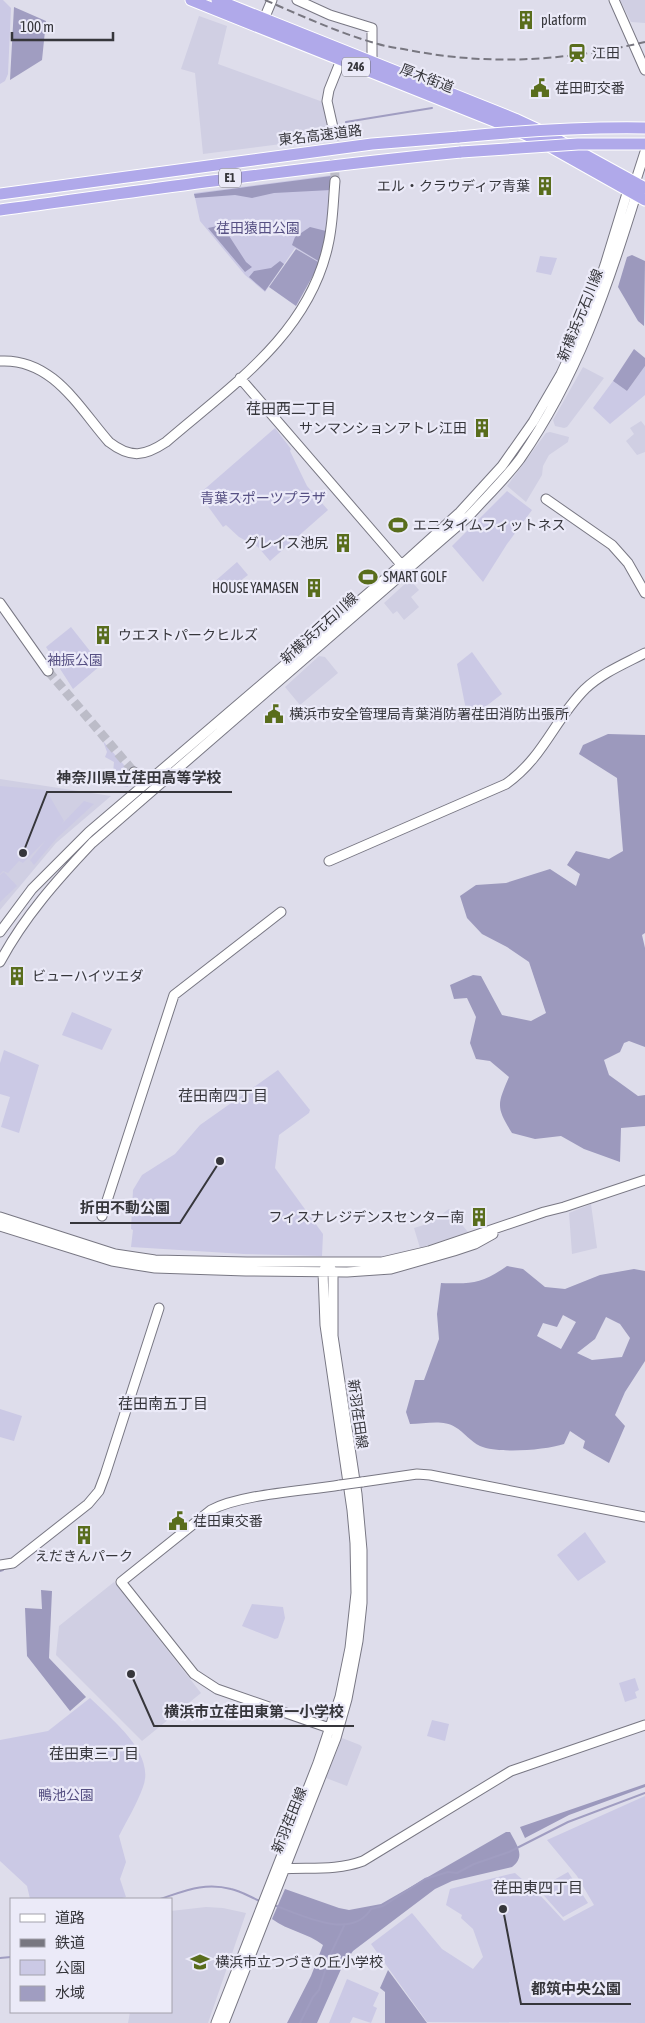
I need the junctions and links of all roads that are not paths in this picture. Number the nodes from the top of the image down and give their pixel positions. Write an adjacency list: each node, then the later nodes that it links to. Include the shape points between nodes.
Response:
1 (191, 0): 7 (highway, 厚木街道 / 246)
2 (217, 0): 6 (highway, 厚木街道 / 246)
3 (272, 0): 6 (street)
4 (297, 0): 8 (street, via 330,15 372,28)
5 (614, 0): 9 (street)
6 (264, 19): 8 (highway, 厚木街道 / 246)
7 (341, 60): 11 (street, via 327,100); 15 (highway, 厚木街道 / 246, via 511,128)
8 (372, 63): 15 (highway, 厚木街道 / 246, via 545,133)
9 (645, 70)
10 (645, 128): 16 (highway, 東名高速道路 / E1, bridge, via 507,132 332,149)
11 (334, 132)
12 (645, 144): 17 (highway, E1, bridge, via 578,144 374,160)
13 (645, 152): 15 (street, 新横浜元石川線)
14 (335, 181): 19 (street, via 328,246 314,288 289,329)
15 (638, 191): 21 (street, 新横浜元石川線, via 593,324 568,380 541,425 519,459 469,516)
16 (0, 194)
17 (0, 210)
18 (0, 361): 19 (street, via 25,364 52,377 109,442 130,453 152,451 166,442)
19 (240, 378): 21 (street)
20 (546, 499): 22 (street, via 612,545 628,563)
21 (403, 567): 27 (street, 新横浜元石川線); 31 (street, 新横浜元石川線, via 274,686 92,843 44,894)
22 (645, 593)
23 (0, 603): 25 (street)
24 (645, 653): 28 (street, via 586,689 523,772 506,784)
25 (48, 671)
26 (134, 772): 27 (street)
27 (144, 784): 30 (street, 新横浜元石川線, via 60,859 32,889)
28 (329, 861)
29 (280, 912): 34 (street, via 174,995)
30 (0, 932)
31 (0, 962)
32 (645, 1180): 35 (street)
33 (0, 1216): 37 (street, via 136,1258)
34 (102, 1216)
35 (518, 1221): 37 (street, via 429,1251 382,1262); 39 (street, via 475,1244 415,1264 375,1271)
36 (0, 1226): 38 (street, via 136,1266)
37 (327, 1263): 38 (street); 39 (street)
38 (323, 1272): 39 (street); 44 (street, 新羽荏田線, via 324,1325 352,1510 356,1593 350,1648)
39 (333, 1272): 44 (street, 新羽荏田線, via 333,1336 357,1494 362,1550 358,1641 349,1691)
40 (159, 1308): 42 (street, via 99,1491 88,1504 13,1563)
41 (645, 1517): 44 (street, bridge, via 417,1474 246,1499 219,1506 121,1582 194,1674 205,1682)
42 (0, 1564)
43 (645, 1726): 45 (street, via 510,1771 363,1861 332,1868)
44 (334, 1730): 45 (street, 新羽荏田線)
45 (280, 1869): 46 (street, 新羽荏田線)
46 (262, 1915): 47 (street); 48 (street)
47 (216, 2023)
48 (224, 2023)

